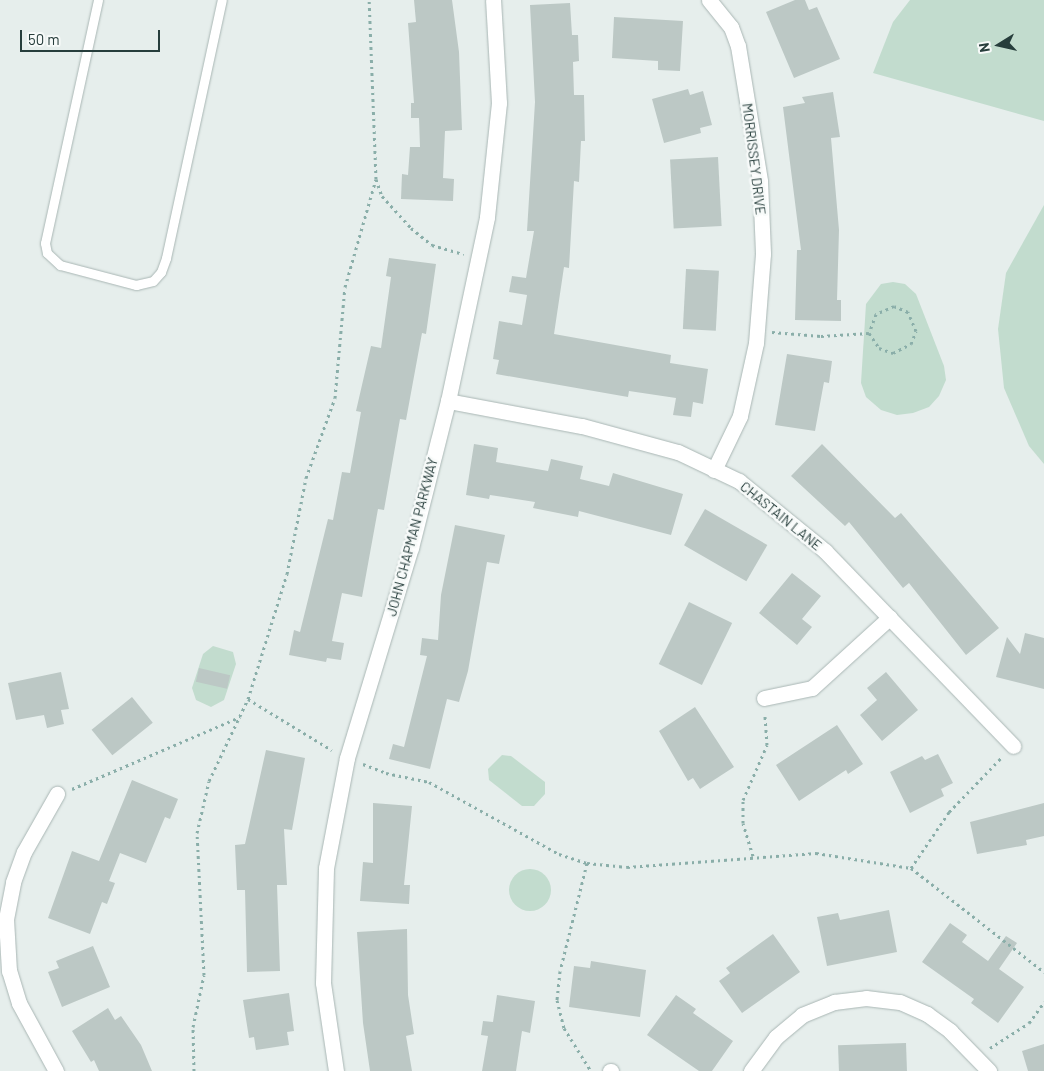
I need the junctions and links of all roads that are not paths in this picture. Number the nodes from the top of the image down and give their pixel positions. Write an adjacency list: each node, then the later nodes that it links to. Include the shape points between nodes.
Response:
1 (98, 0): 2 (lane, via 45,243 47,253 60,265 136,285 153,281 161,272 166,258)
2 (222, 0)
3 (493, 0): 5 (street, JOHN CHAPMAN PARKWAY, via 499,103 494,172)
4 (716, 2): 6 (street, MORRISSEY DRIVE, via 732,26 738,46 760,181 763,254 757,329 740,416)
5 (448, 401): 6 (street, CHASTAIN LANE, via 582,426 678,452); 12 (street, JOHN CHAPMAN PARKWAY, via 411,548 348,758 326,868 323,983)
6 (714, 470): 7 (street, CHASTAIN LANE, via 739,481 825,551)
7 (890, 617): 8 (street, via 812,688); 9 (street, CHASTAIN LANE)
8 (764, 698)
9 (1013, 746)
10 (57, 794): 11 (street, via 24,852 13,882 6,919 9,971 19,1003)
11 (56, 1071)
12 (336, 1071)
13 (751, 1071): 14 (street, via 776,1037 802,1015 834,1002 866,998 900,1002 927,1014 976,1055)
14 (989, 1071)

